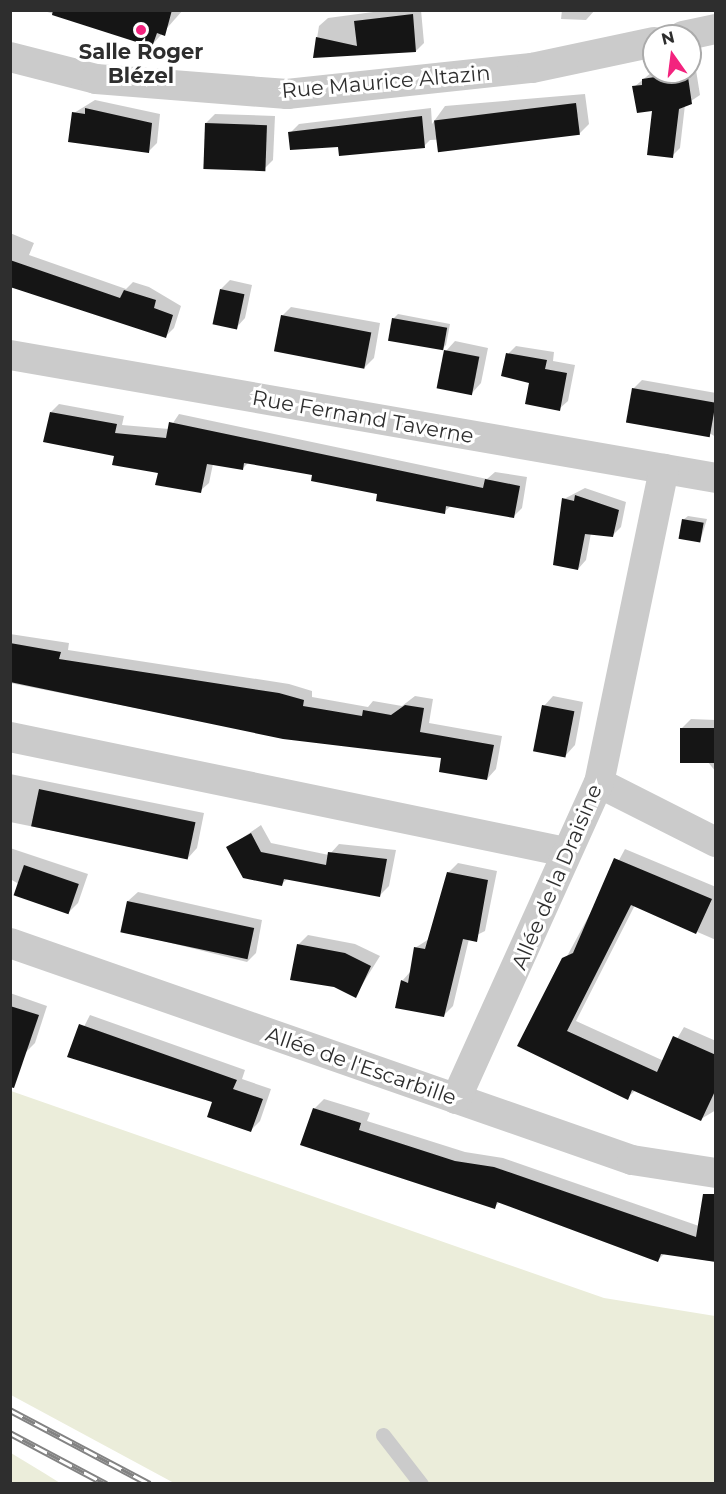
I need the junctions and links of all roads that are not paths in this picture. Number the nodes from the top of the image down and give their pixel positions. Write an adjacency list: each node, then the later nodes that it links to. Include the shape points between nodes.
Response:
1 (642, 45): 2 (street, Rue Maurice Altazin, via 532,68 287,94 96,79)
2 (10, 57)
3 (10, 355): 4 (street, Rue Fernand Taverne)
4 (664, 469): 5 (street, Rue Fernand Taverne); 7 (street, Allée de la Draisine)
5 (716, 478)
6 (10, 737): 9 (street)
7 (599, 783): 8 (street); 9 (street, Allée de la Draisine)
8 (716, 842)
9 (566, 852): 11 (street, Allée de la Draisine, via 515,977)
10 (10, 943): 11 (street, Allée de l'Escarbille)
11 (456, 1099): 12 (street, Allée de l'Escarbille, via 632,1160)
12 (716, 1173)
13 (383, 1436): 14 (lane)
14 (421, 1484)

